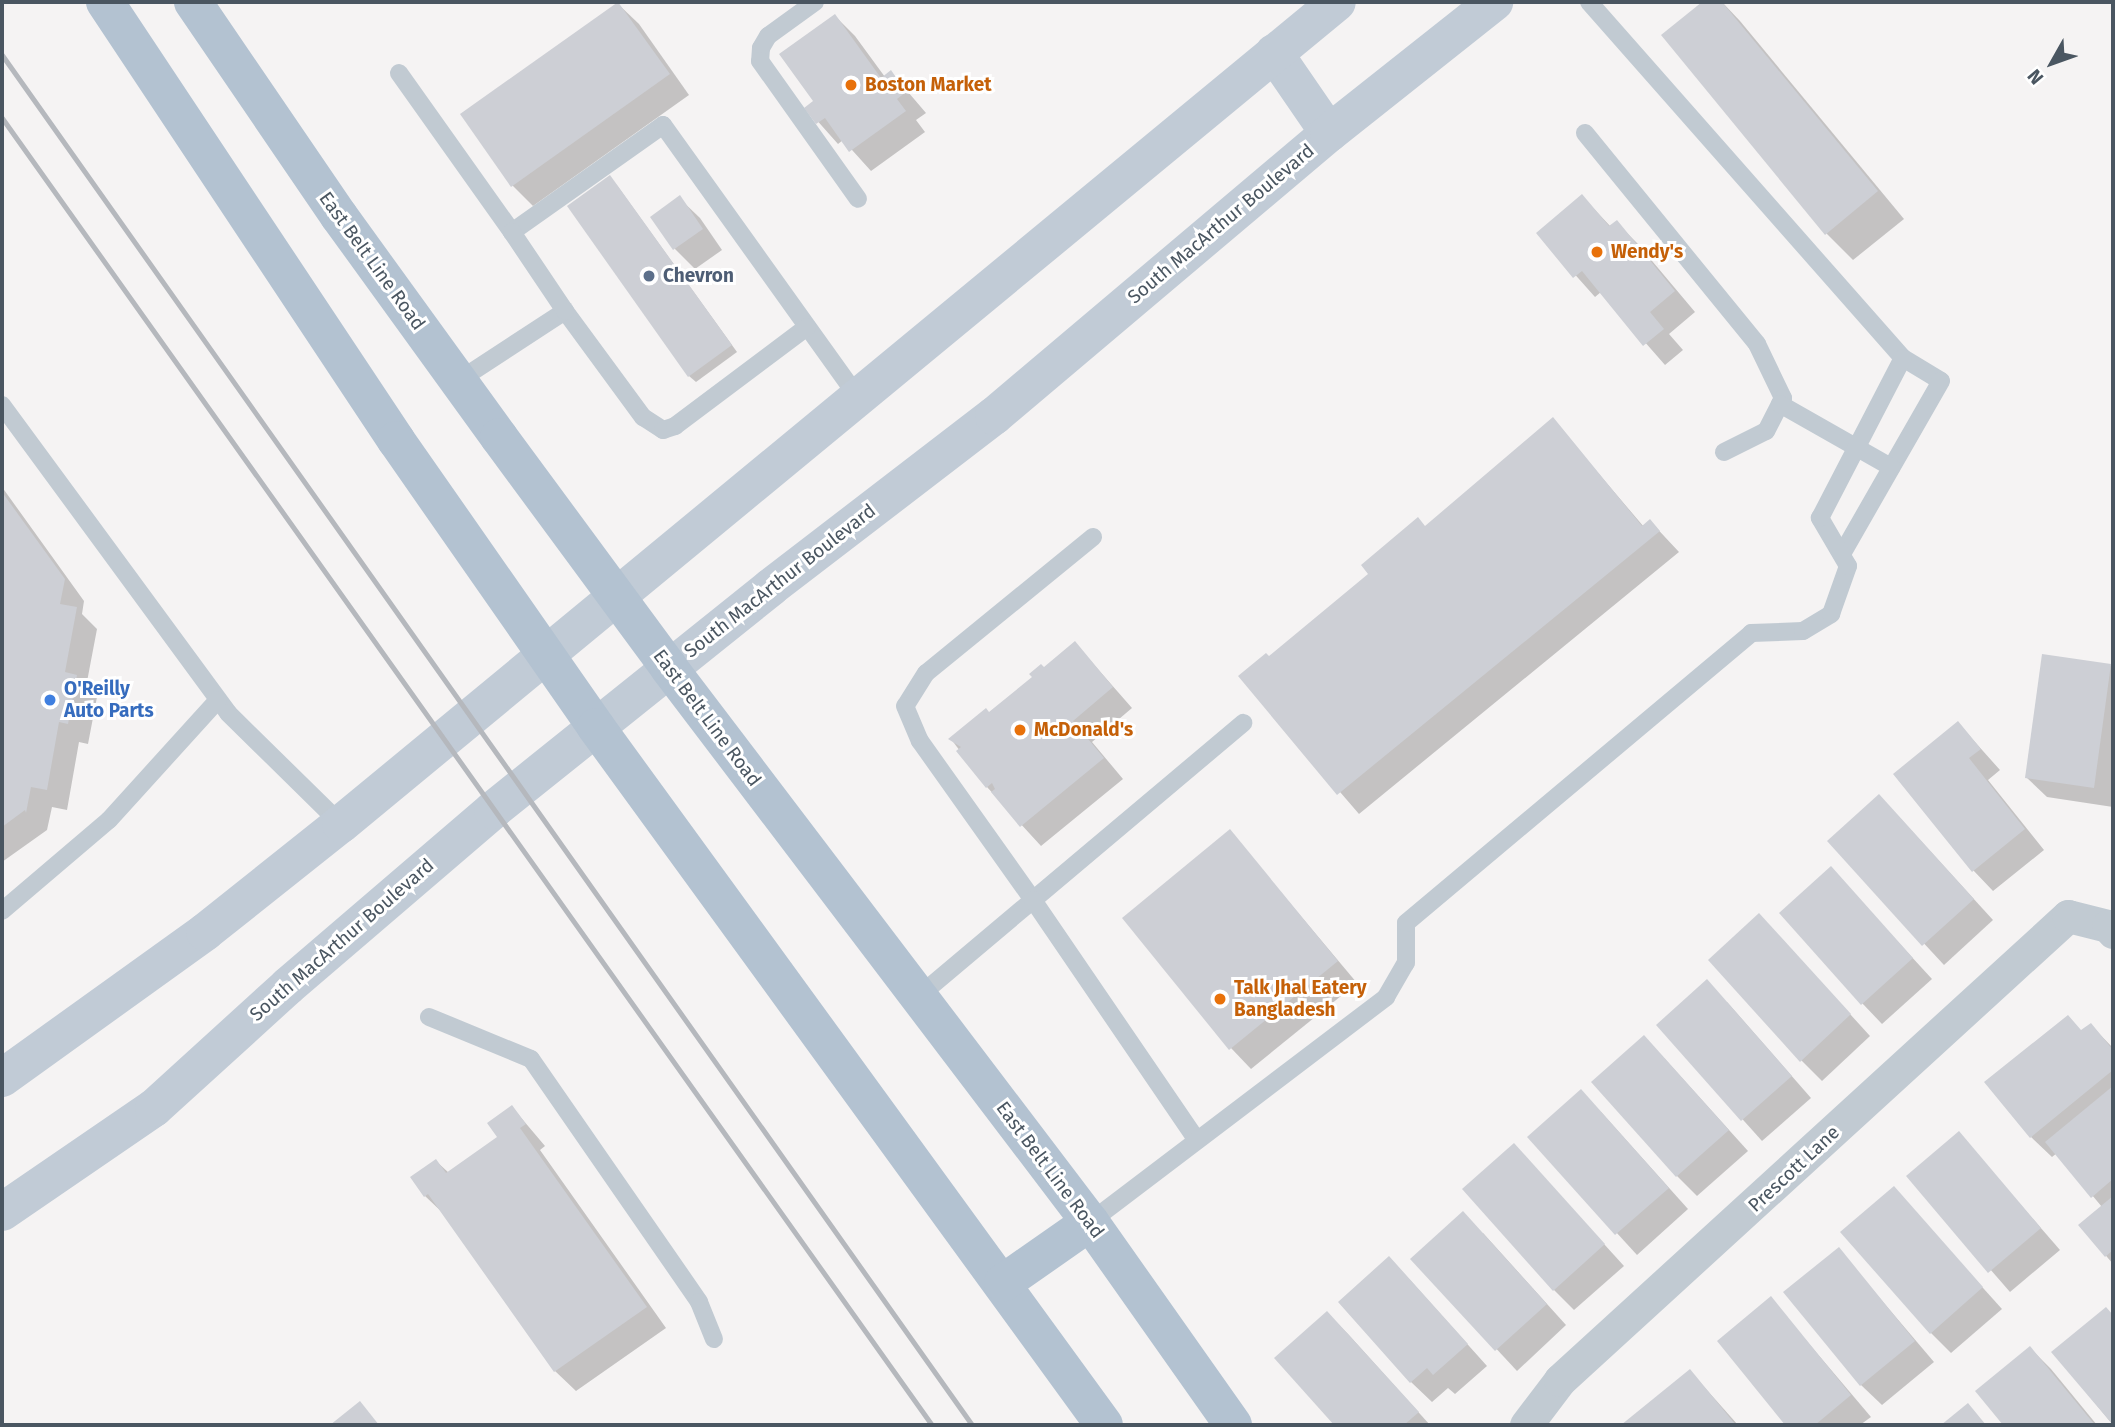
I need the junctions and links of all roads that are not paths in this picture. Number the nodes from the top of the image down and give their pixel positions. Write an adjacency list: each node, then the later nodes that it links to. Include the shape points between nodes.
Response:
1 (105, 2): 26 (main road, via 396,440)
2 (193, 2): 16 (main road, East Belt Line Road)
3 (815, 2): 11 (lane, via 768,36 760,61)
4 (1337, 2): 7 (main road)
5 (1494, 2): 9 (main road, South MacArthur Boulevard)
6 (1589, 2): 15 (lane)
7 (1274, 52): 9 (main road); 17 (main road)
8 (399, 73): 12 (lane)
9 (1329, 133): 27 (main road, South MacArthur Boulevard, via 995,416)
10 (1585, 133): 18 (lane, via 1757,344 1783,398)
11 (858, 199)
12 (512, 232): 13 (lane); 14 (lane, via 663,125)
13 (565, 311): 14 (lane, via 643,417 663,430 675,426); 16 (lane)
14 (807, 327): 17 (lane)
15 (1903, 358): 20 (lane); 22 (lane, via 1941,381)
16 (458, 381): 25 (main road, East Belt Line Road)
17 (859, 399): 25 (main road)
18 (1780, 404): 20 (lane); 21 (lane, via 1766,431)
19 (2, 405): 28 (lane)
20 (1856, 447): 22 (lane); 24 (lane, via 1820,518)
21 (1724, 452)
22 (1891, 467): 24 (lane)
23 (1093, 537): 32 (lane, via 926,673 905,706 920,741)
24 (1842, 554): 38 (lane, via 1849,566 1830,614 1803,631 1751,633 1406,923 1406,963 1386,997)
25 (618, 598): 26 (main road); 27 (main road, East Belt Line Road)
26 (548, 655): 30 (main road); 31 (main road)
27 (669, 668): 30 (main road, South MacArthur Boulevard); 35 (main road, East Belt Line Road)
28 (223, 707): 31 (lane); 33 (lane, via 109,820)
29 (1244, 723): 32 (lane)
30 (596, 726): 39 (main road, South MacArthur Boulevard, via 362,921 154,1108); 41 (main road)
31 (341, 824): 37 (main road, via 205,932)
32 (1033, 900): 35 (lane); 38 (lane)
33 (2, 911)
34 (2113, 932): 45 (street, Prescott Lane, via 2108,926 2068,916 1560,1380)
35 (919, 996): 40 (main road, East Belt Line Road)
36 (429, 1017): 42 (lane, via 531,1059 699,1302)
37 (2, 1078)
38 (1197, 1140): 40 (lane)
39 (4, 1207)
40 (1090, 1222): 41 (main road); 44 (main road, East Belt Line Road)
41 (1003, 1283): 43 (main road)
42 (714, 1339)
43 (1104, 1425)
44 (1233, 1425)
45 (1525, 1425)

